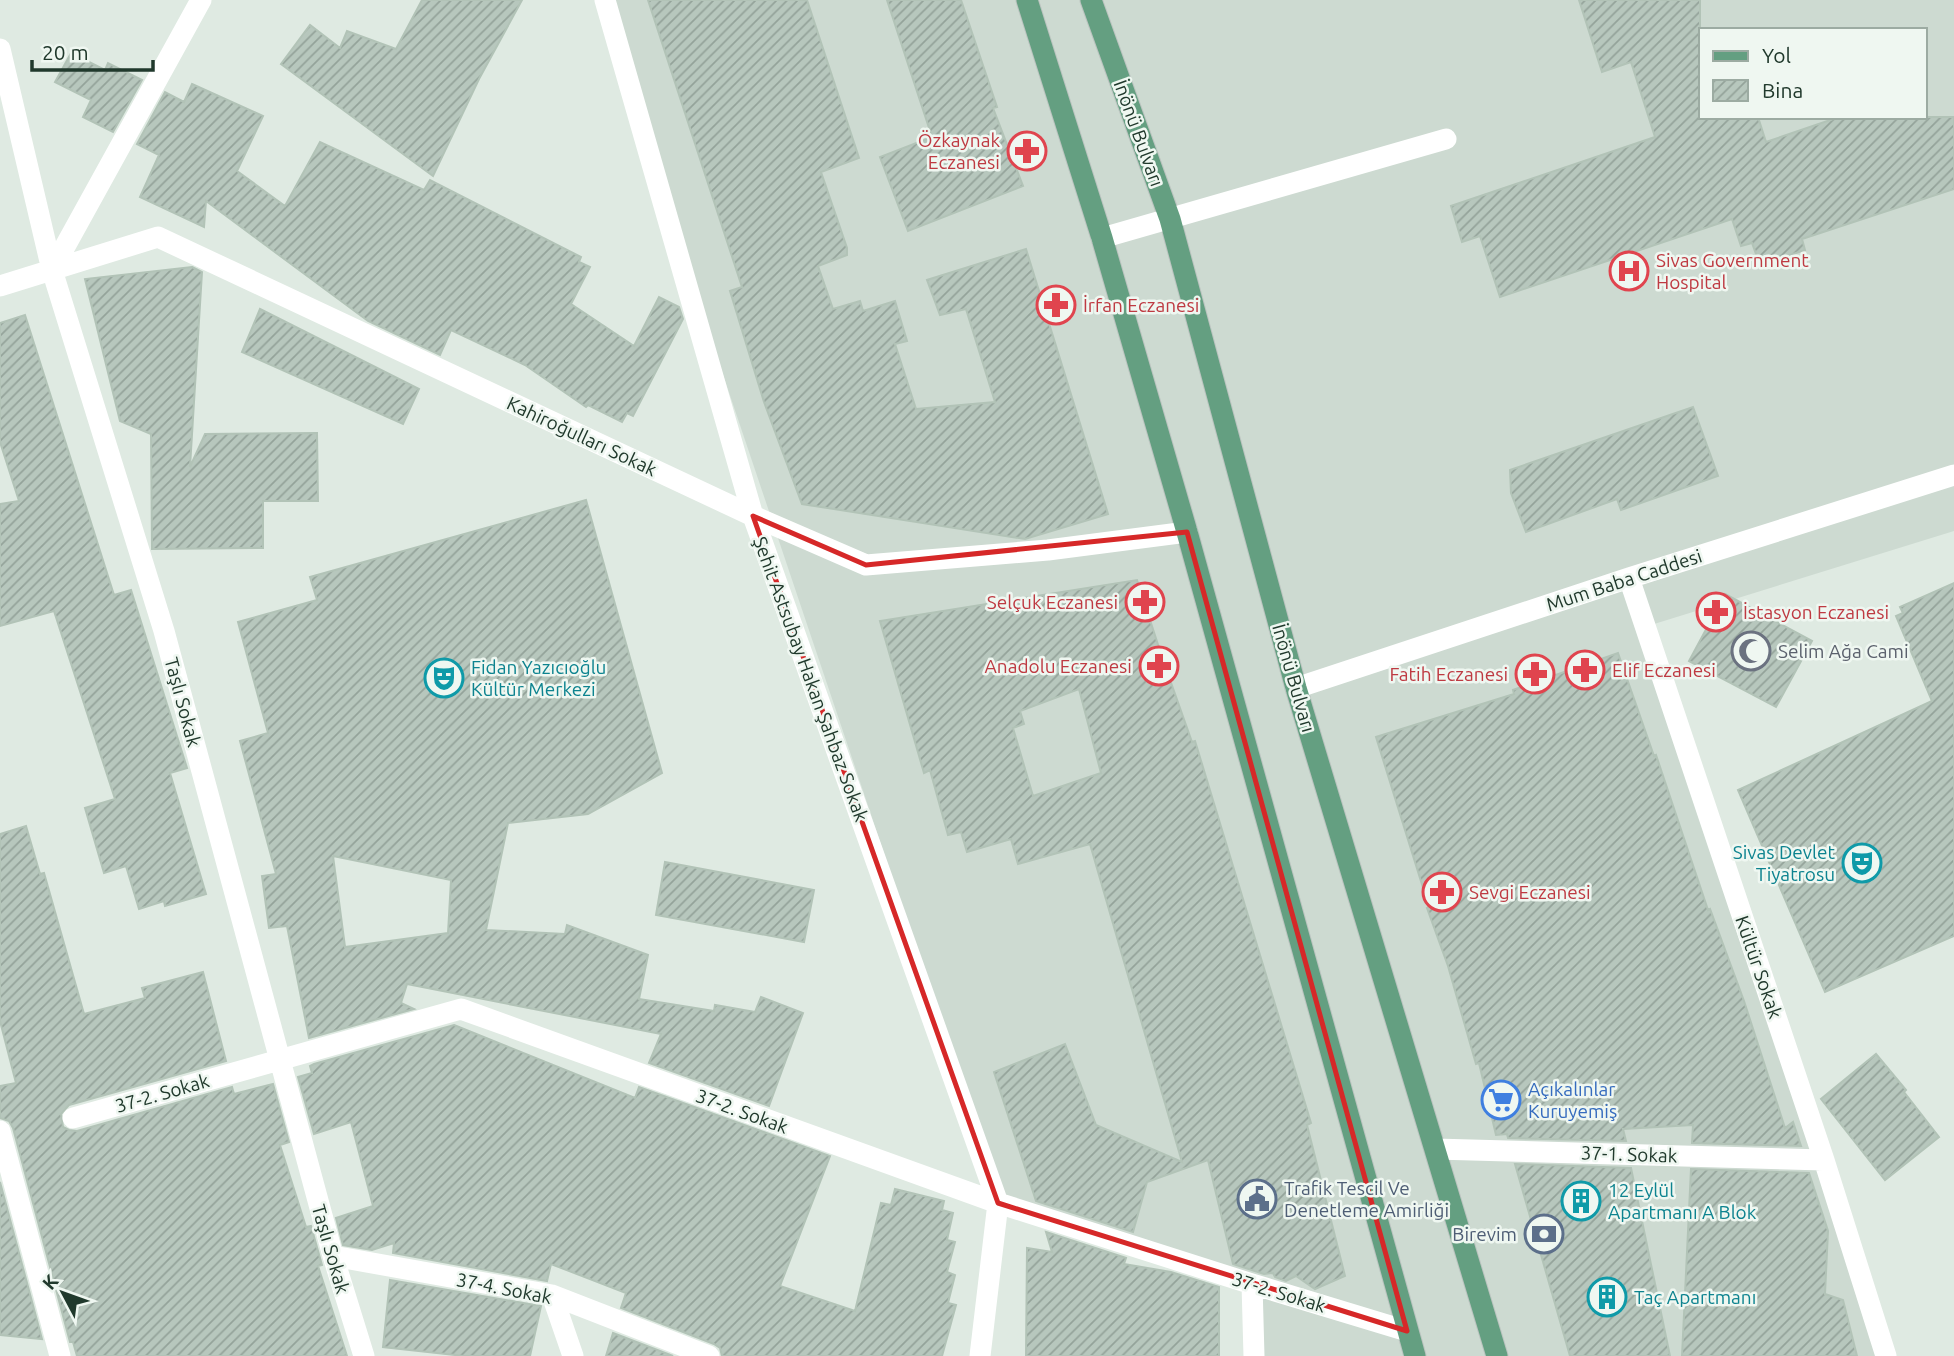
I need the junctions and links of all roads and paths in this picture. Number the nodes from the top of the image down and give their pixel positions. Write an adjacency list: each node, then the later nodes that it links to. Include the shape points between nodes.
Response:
1 (201, 0): 9 (street)
2 (605, 0): 12 (street, Şehit Astsubay Hakan Şahbaz Sokak)
3 (1027, 0): 8 (main road)
4 (1091, 0): 7 (main road, İnönü Bulvarı)
5 (0, 49): 9 (street, Taşlı Sokak)
6 (1446, 139): 7 (street)
7 (1170, 219): 8 (street); 15 (main road, İnönü Bulvarı)
8 (1102, 239): 13 (main road)
9 (52, 270): 10 (street, Kahiroğulları Sokak); 12 (street, Kahiroğulları Sokak, via 158,237); 16 (street, Taşlı Sokak, via 164,631)
10 (0, 286)
11 (1954, 475): 14 (street, Mum Baba Caddesi)
12 (753, 516): 13 (street, Kahiroğulları Sokak, via 866,565 1048,550); 21 (street, Şehit Astsubay Hakan Şahbaz Sokak)
13 (1187, 532): 25 (main road)
14 (1629, 578): 15 (street, Mum Baba Caddesi); 20 (street, Kültür Sokak)
15 (1296, 688): 19 (main road, İnönü Bulvarı)
16 (279, 1061): 17 (street, 37-2. Sokak); 21 (street, 37-2. Sokak, via 461,1009); 22 (street, Taşlı Sokak)
17 (74, 1118)
18 (1, 1135): 26 (street)
19 (1435, 1149): 20 (street, 37-1. Sokak); 33 (main road, İnönü Bulvarı)
20 (1824, 1160): 34 (street, Kültür Sokak)
21 (998, 1203): 23 (street, 37-2. Sokak); 30 (street, Şehit Astsubay Hakan Şahbaz Sokak)
22 (332, 1256): 24 (street, 37-4. Sokak); 27 (street, Taşlı Sokak)
23 (1252, 1284): 25 (street, 37-2. Sokak); 31 (street)
24 (552, 1295): 28 (street); 29 (street, 37-4. Sokak)
25 (1407, 1331): 32 (main road)
26 (60, 1356)
27 (364, 1356)
28 (573, 1356)
29 (709, 1356)
30 (980, 1356)
31 (1254, 1356)
32 (1415, 1356)
33 (1497, 1356)
34 (1885, 1356)

